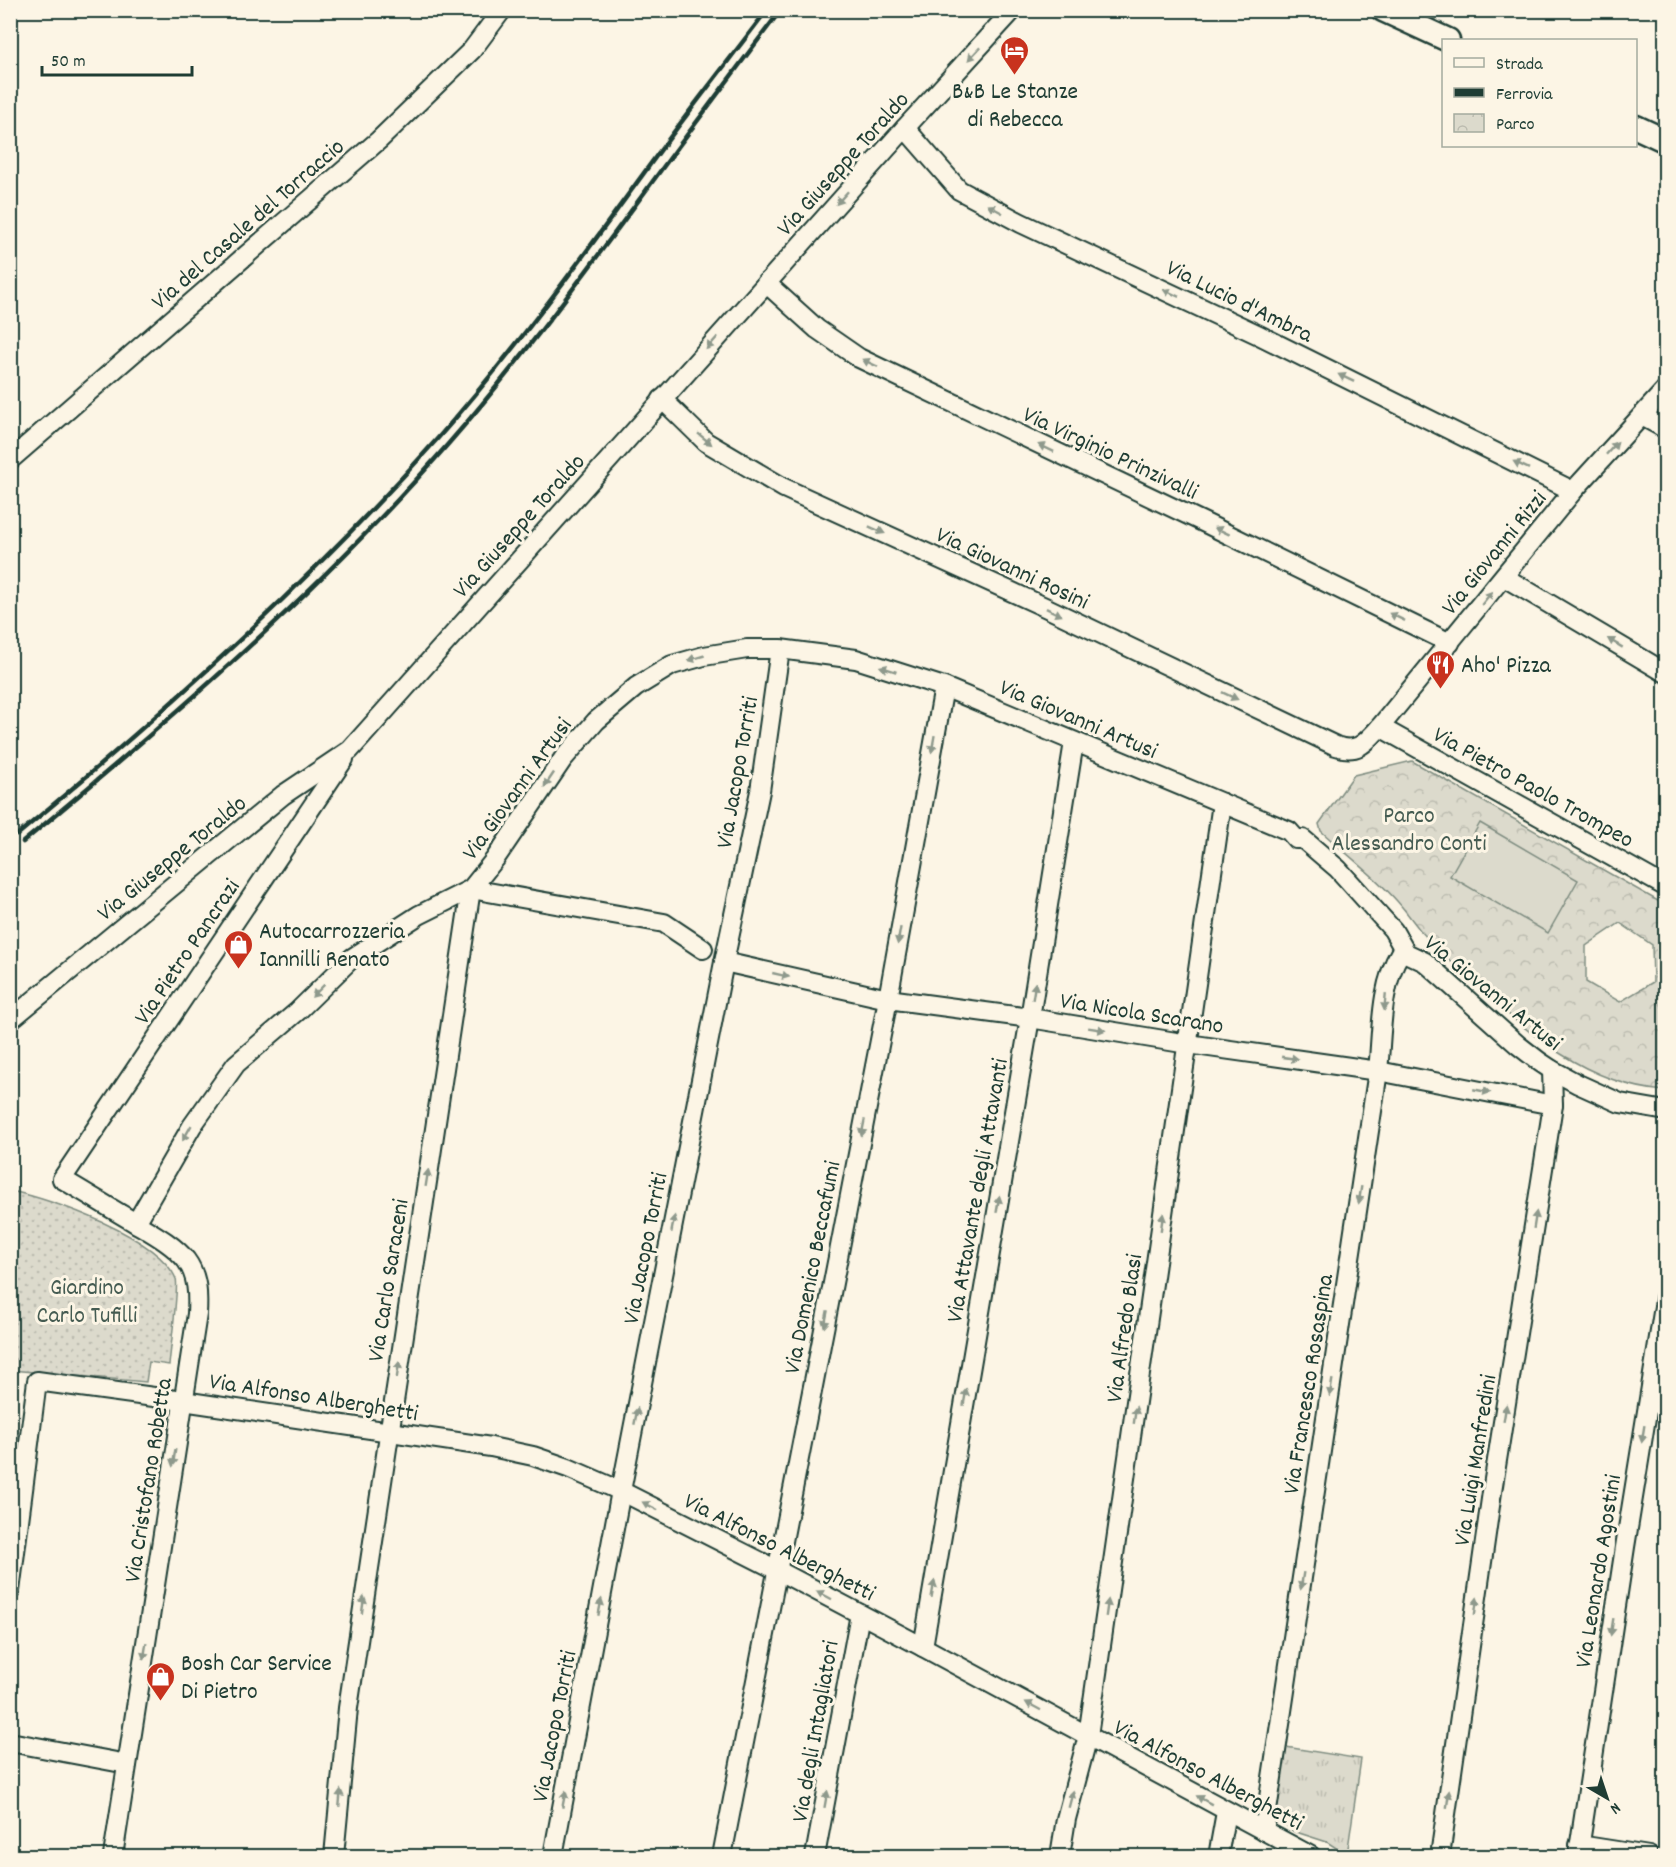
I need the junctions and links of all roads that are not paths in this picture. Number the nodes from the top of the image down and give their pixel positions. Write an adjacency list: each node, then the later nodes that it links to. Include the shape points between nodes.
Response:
1 (502, 10): 13 (street, Via del Casale del Torraccio, via 472,50 379,140)
2 (1013, 10): 5 (street, Via Giuseppe Toraldo, one-way to 5)
3 (1383, 10): 4 (street)
4 (1446, 39)
5 (905, 128): 8 (street, Via Giuseppe Toraldo, one-way to 8); 14 (street, Via Lucio d'Ambra, one-way to 5, via 959,190)
6 (1637, 128): 7 (street)
7 (1665, 141)
8 (766, 283): 10 (street, Via Giuseppe Toraldo, one-way to 10); 16 (street, Via Virginio Prinzivalli, one-way to 8, via 859,358 817,329)
9 (1665, 389): 11 (street, Via Giovanni Rizzi)
10 (662, 399): 22 (street, Via Giovanni Rosini, one-way to 22, via 706,442 784,488 1336,746); 23 (street, Via Giuseppe Toraldo)
11 (1642, 416): 12 (street); 14 (street, Via Giovanni Rizzi, one-way to 11)
12 (1665, 429)
13 (10, 460)
14 (1573, 491): 15 (street, Via Giovanni Rizzi)
15 (1504, 577): 16 (street, Via Giovanni Rizzi, one-way to 15); 18 (street, one-way to 15)
16 (1450, 643): 20 (street, Via Giovanni Rizzi)
17 (780, 649): 19 (street, Via Giovanni Artusi, one-way to 17, via 856,659); 26 (street, Via Giovanni Artusi, one-way to 26, via 747,649 704,656 672,665 636,687 596,721 563,759); 29 (street, Via Jacopo Torriti, via 760,791)
18 (1665, 673)
19 (944, 687): 21 (street, Via Giovanni Artusi); 30 (street, Via Domenico Beccafumi, one-way to 30)
20 (1380, 726): 22 (street, Via Giovanni Rizzi); 25 (street, Via Pietro Paolo Trompeo)
21 (1074, 742): 24 (street, Via Giovanni Artusi); 31 (street, Via Attavante degli Attavanti, one-way to 21)
22 (1360, 746)
23 (350, 750): 32 (street, Via Giuseppe Toraldo, via 283,795); 38 (street, Via Pietro Pancrazi)
24 (1222, 803): 28 (street, Via Giovanni Artusi, via 1289,831 1296,840 1303,839 1320,852 1393,930); 33 (street, Via Alfredo Blasi)
25 (1665, 887)
26 (471, 889): 27 (street, Via Giovanni Artusi, via 664,923); 39 (street, Via Giovanni Artusi, one-way to 39, via 419,915 352,958 236,1064 192,1125); 42 (street, Via Carlo Saraceni, one-way to 26)
27 (703, 949)
28 (1406, 953): 34 (street, Via Giovanni Artusi, via 1425,962); 35 (street, Via Francesco Rosaspina, one-way to 35, via 1400,952 1388,977)
29 (724, 962): 30 (street, Via Nicola Scarano, one-way to 30); 43 (street, Via Jacopo Torriti, one-way to 29)
30 (888, 999): 31 (street, Via Nicola Scarano); 44 (street, Via Domenico Beccafumi, one-way to 44)
31 (1030, 1018): 33 (street, Via Nicola Scarano, one-way to 33); 47 (street, Via Attavante degli Attavanti, one-way to 31)
32 (10, 1020)
33 (1188, 1044): 35 (street, Via Nicola Scarano, one-way to 35); 48 (street, Via Alfredo Blasi, one-way to 33)
34 (1552, 1070): 36 (street, Via Luigi Manfredini); 37 (street, Via Giovanni Artusi, via 1620,1103)
35 (1378, 1071): 36 (street, Via Nicola Scarano, one-way to 36); 52 (street, Via Francesco Rosaspina, one-way to 52)
36 (1553, 1105): 62 (street, Via Luigi Manfredini, one-way to 36)
37 (1665, 1112)
38 (63, 1179): 39 (street, Via Cristofano Robetta)
39 (136, 1223): 41 (street, Via Cristofano Robetta, via 179,1253 195,1278 197,1314)
40 (1665, 1294): 53 (street, Via Leonardo Agostini, one-way to 53)
41 (183, 1401): 42 (street, Via Alfonso Alberghetti); 45 (street, Via Alfonso Alberghetti, via 37,1382); 50 (street, Via Cristofano Robetta, one-way to 50)
42 (389, 1431): 43 (street, Via Alfonso Alberghetti, via 533,1456); 55 (street, Via Carlo Saraceni, one-way to 42, via 348,1708)
43 (621, 1491): 44 (street, Via Alfonso Alberghetti, one-way to 43); 56 (street, Via Jacopo Torriti, one-way to 43)
44 (777, 1570): 46 (street, Via Alfonso Alberghetti, one-way to 44); 57 (street, Via Domenico Beccafumi)
45 (10, 1591)
46 (860, 1614): 47 (street, Via Alfonso Alberghetti); 58 (street, Via degli Intagliatori, one-way to 46)
47 (923, 1647): 48 (street, Via Alfonso Alberghetti, one-way to 47)
48 (1088, 1736): 51 (street, Via Alfonso Alberghetti, one-way to 48); 59 (street, Via Alfredo Blasi, one-way to 48)
49 (10, 1742): 50 (street)
50 (127, 1764): 54 (street, Via Cristofano Robetta)
51 (1226, 1812): 52 (street, Via Alfonso Alberghetti); 60 (street)
52 (1264, 1831): 61 (street, Via Alfonso Alberghetti)
53 (1579, 1851): 63 (street)
54 (113, 1857)
55 (334, 1857)
56 (553, 1857)
57 (722, 1857)
58 (815, 1857)
59 (1060, 1857)
60 (1218, 1857)
61 (1311, 1857)
62 (1440, 1857)
63 (1649, 1857)

